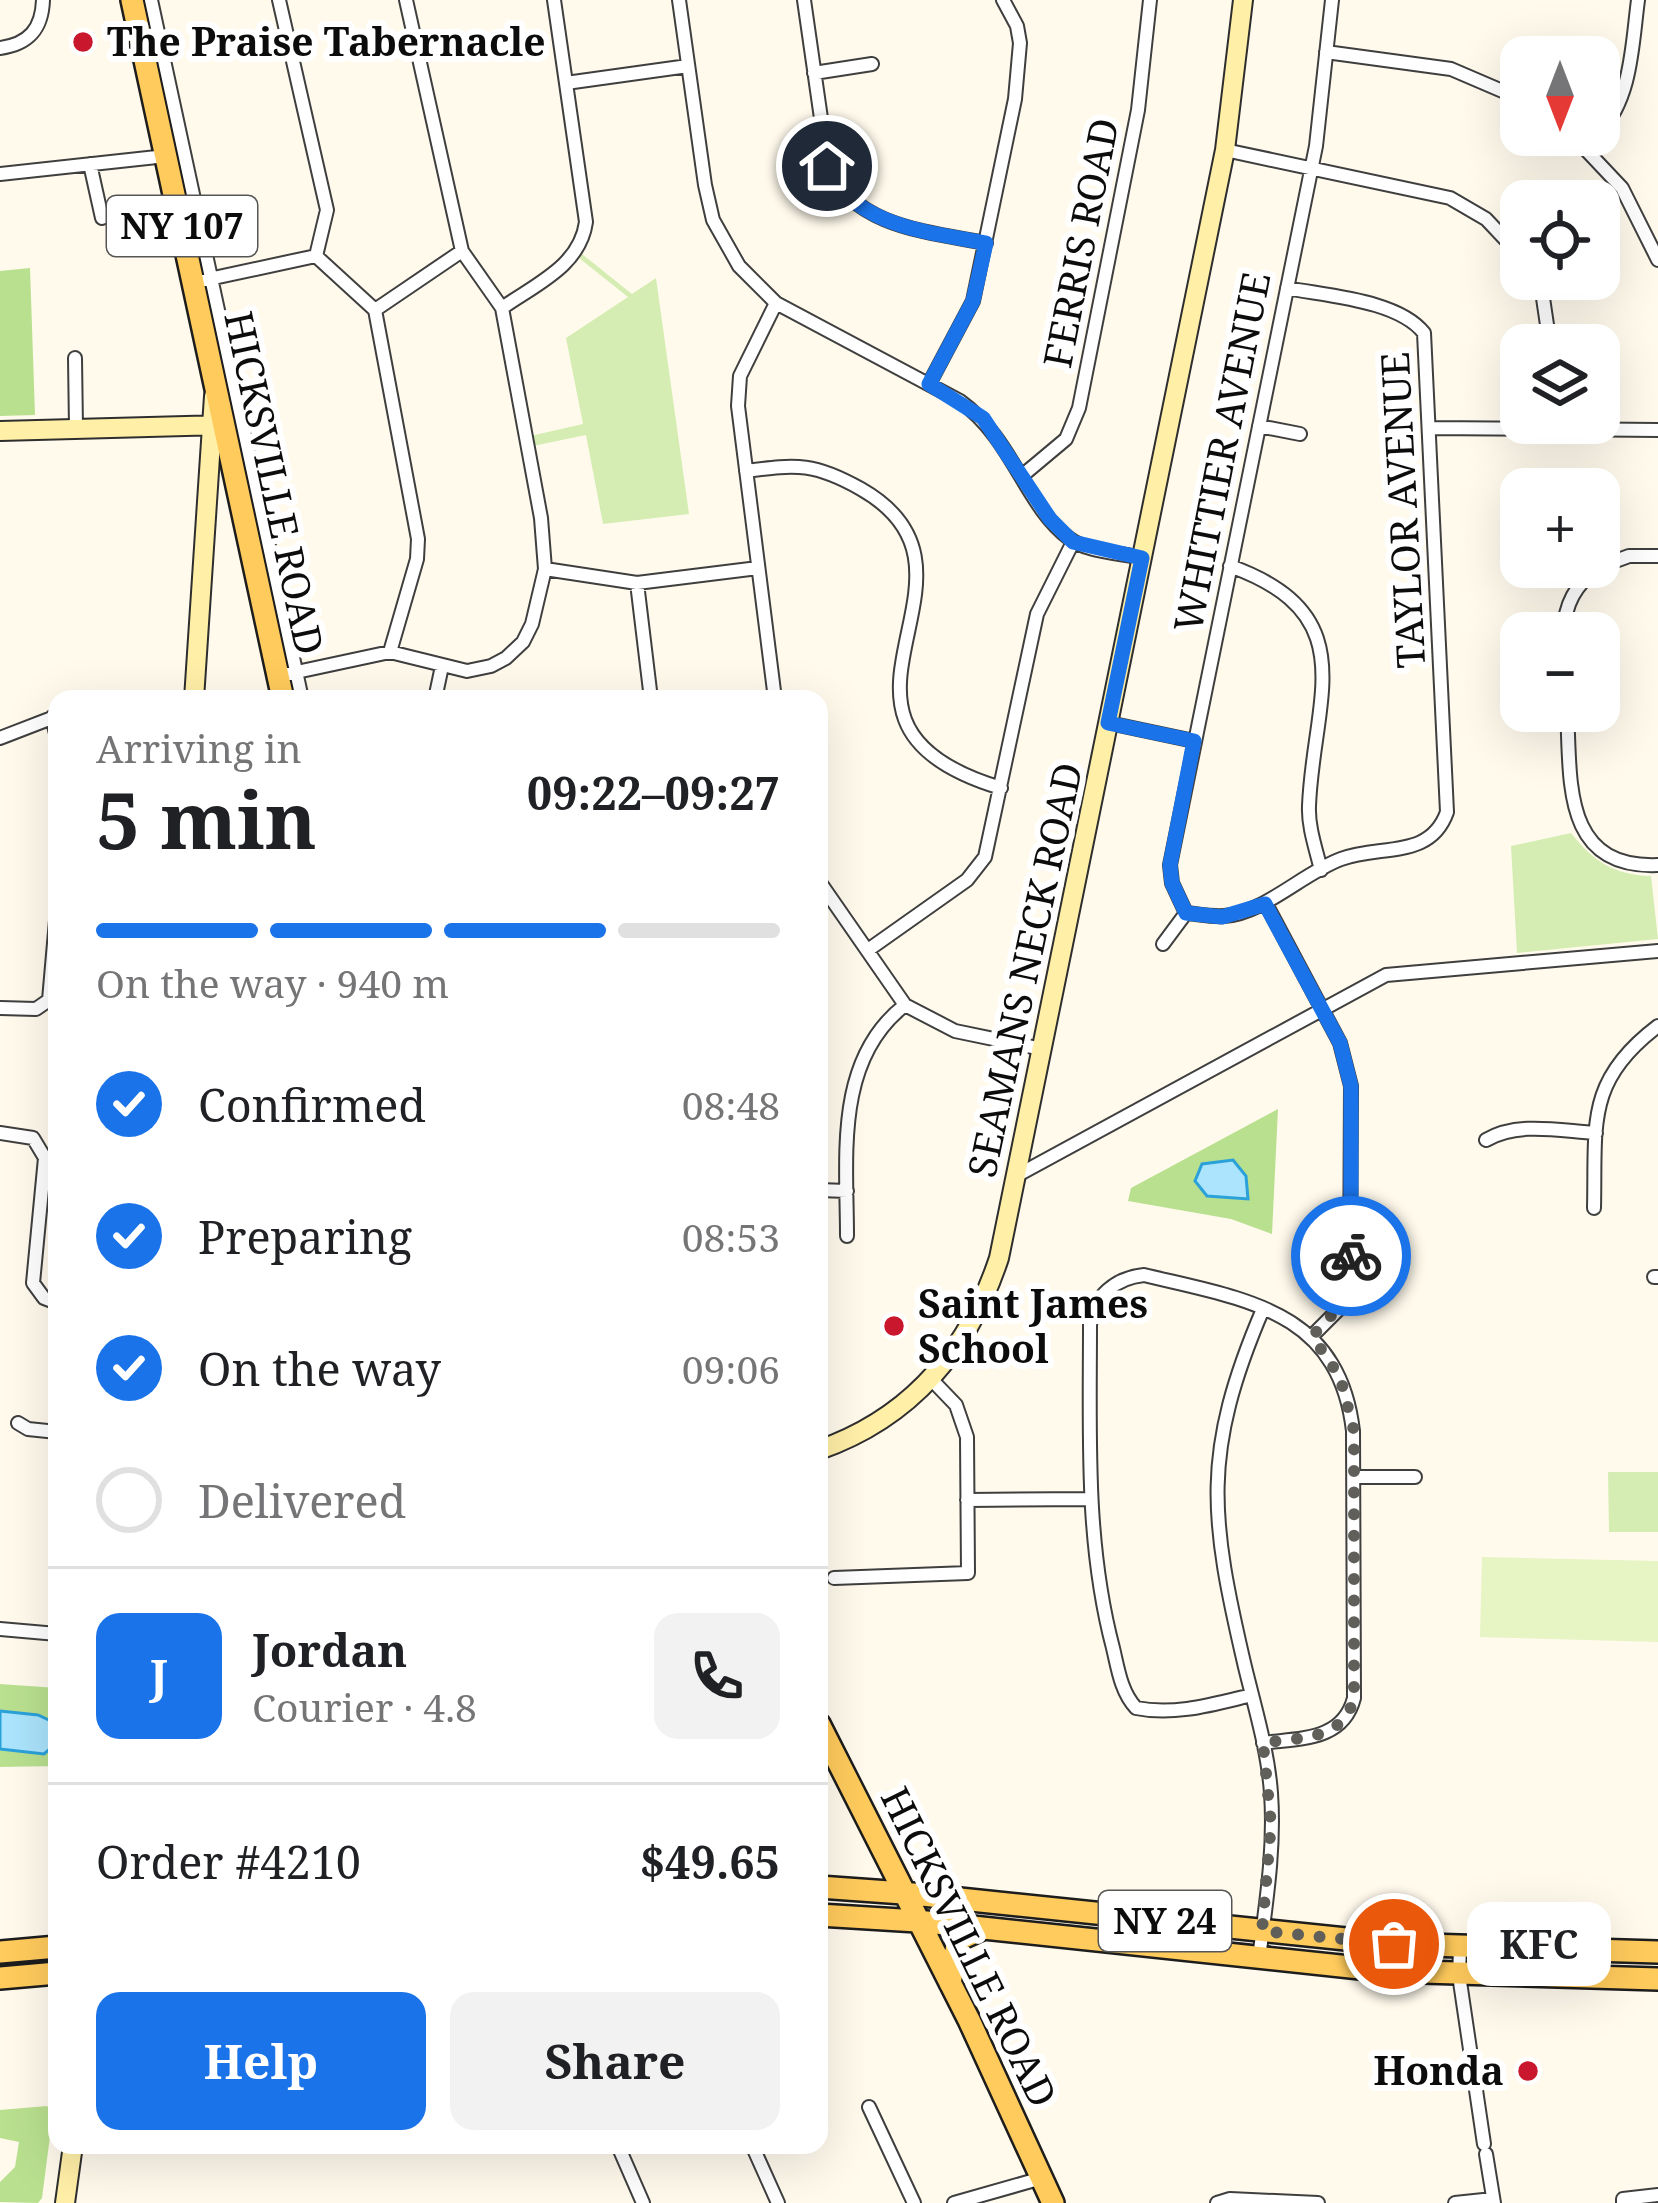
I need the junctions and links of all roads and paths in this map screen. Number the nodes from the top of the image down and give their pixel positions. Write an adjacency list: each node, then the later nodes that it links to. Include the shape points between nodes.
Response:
1 (43, 0): 14 (street, via 33,36)
2 (132, 0): 23 (main road, HICKSVILLE ROAD / NY 107)
3 (151, 0): 34 (street, HICKSVILLE ROAD)
4 (280, 0): 32 (street, via 327,210)
5 (406, 0): 31 (street)
6 (554, 0): 19 (street)
7 (679, 0): 17 (street)
8 (804, 0): 18 (street)
9 (1003, 0): 30 (street, via 1017,26 1018,75)
10 (1150, 0): 51 (street, FERRIS ROAD, via 1138,110 1079,408 1066,440)
11 (1244, 0): 22 (main road, SEAMANS NECK ROAD)
12 (1331, 0): 15 (street, WHITTIER AVENUE)
13 (1638, 0): 21 (street)
14 (0, 48)
15 (1326, 52): 20 (street, via 1451,69); 26 (street, WHITTIER AVENUE)
16 (872, 64): 18 (street)
17 (688, 66): 19 (street); 36 (street, via 713,220 739,266)
18 (814, 73): 30 (street, via 827,166 845,195 901,226)
19 (566, 83): 37 (street, via 584,237 570,260)
20 (1500, 90)
21 (1620, 98)
22 (1225, 150): 26 (street); 54 (main road, SEAMANS NECK ROAD)
23 (166, 156): 25 (street); 34 (main road, HICKSVILLE ROAD / NY 107)
24 (1591, 156): 33 (street, via 1622,188)
25 (91, 164): 27 (street); 28 (street)
26 (1310, 167): 29 (street, via 1450,198); 35 (street, WHITTIER AVENUE)
27 (0, 174)
28 (102, 218)
29 (1500, 234)
30 (986, 243): 40 (street, via 973,301)
31 (462, 251): 37 (street); 38 (street)
32 (316, 256): 34 (street); 38 (street)
33 (1658, 260)
34 (204, 280): 41 (main road, HICKSVILLE ROAD / NY 107); 62 (street, HICKSVILLE ROAD)
35 (1287, 288): 42 (street, WHITTIER AVENUE); 45 (street, TAYLOR AVENUE, via 1415,322 1426,341)
36 (776, 303): 40 (street); 50 (street, via 740,376)
37 (502, 308): 58 (street)
38 (375, 310): 60 (street, via 418,539)
39 (75, 358): 44 (street)
40 (929, 384): 51 (street, via 983,418)
41 (218, 425): 44 (main road); 62 (main road, HICKSVILLE ROAD / NY 107); 63 (main road)
42 (1259, 426): 49 (street); 56 (street, WHITTIER AVENUE)
43 (1500, 427): 45 (street)
44 (76, 428): 48 (main road)
45 (1430, 428): 74 (street, TAYLOR AVENUE, via 1447,812 1421,843 1351,855)
46 (1620, 429): 47 (street)
47 (1658, 430)
48 (0, 431)
49 (1300, 434)
50 (746, 471): 57 (street); 72 (street, via 818,467 901,520 917,562 899,676 905,720 938,763)
51 (1023, 476): 52 (street)
52 (1073, 542): 54 (street); 72 (street, via 1037,614)
53 (1658, 556): 55 (street)
54 (1142, 558): 68 (main road, SEAMANS NECK ROAD)
55 (1620, 559)
56 (1230, 566): 71 (street, WHITTIER AVENUE); 74 (street, via 1286,593 1320,648 1309,812)
57 (758, 568): 59 (street); 66 (street)
58 (545, 569): 59 (street); 61 (street, via 532,625 515,650 475,671)
59 (637, 583): 65 (street)
60 (390, 652): 61 (street); 62 (street)
61 (442, 666): 64 (street)
62 (286, 682)
63 (195, 690)
64 (438, 690)
65 (650, 690)
66 (774, 690)
67 (48, 719): 70 (street)
68 (1108, 723): 71 (street); 86 (main road, SEAMANS NECK ROAD)
69 (1568, 732): 73 (street, via 1579,825 1619,860)
70 (0, 738)
71 (1194, 741): 77 (street, WHITTIER AVENUE, via 1170,865)
72 (1001, 788): 79 (street, via 977,870)
73 (1658, 866)
74 (1321, 870): 76 (street)
75 (828, 897): 79 (street)
76 (1265, 904): 77 (street, via 1222,917); 84 (street)
77 (1186, 913): 78 (street)
78 (1163, 944)
79 (868, 950): 82 (street)
80 (1658, 951): 84 (street, via 1386,975)
81 (48, 1002): 83 (street, via 36,1010)
82 (904, 1005): 86 (street, via 955,1031); 92 (street, via 881,1027 854,1082)
83 (0, 1008)
84 (1322, 1008): 90 (street); 97 (street, via 1351,1086 1351,1280 1338,1310)
85 (1658, 1026): 88 (street, via 1616,1064)
86 (1042, 1049): 90 (main road, SEAMANS NECK ROAD)
87 (0, 1132): 95 (street, via 33,1138 45,1159 33,1283)
88 (1596, 1133): 89 (street, via 1521,1129); 93 (street)
89 (1486, 1140)
90 (1016, 1175): 98 (main road, SEAMANS NECK ROAD, via 987,1294)
91 (828, 1190): 92 (street)
92 (847, 1191): 94 (street)
93 (1594, 1208)
94 (847, 1237)
95 (48, 1300)
96 (1263, 1309): 97 (street); 104 (street, via 1144,1276 1103,1293 1090,1325); 109 (street, via 1232,1388 1216,1472 1221,1560)
97 (1312, 1336): 102 (street, via 1347,1397)
98 (931, 1379): 101 (main road, SEAMANS NECK ROAD, via 882,1421); 105 (street, via 962,1417)
99 (18, 1423): 100 (street)
100 (48, 1431)
101 (828, 1446)
102 (1354, 1477): 103 (street); 111 (street, via 1351,1711 1327,1733)
103 (1414, 1478)
104 (1090, 1499): 105 (street); 109 (street, via 1100,1596 1129,1700 1152,1711 1183,1710)
105 (967, 1500): 106 (street, via 968,1573)
106 (834, 1578)
107 (0, 1629): 108 (street)
108 (48, 1633)
109 (1252, 1695): 111 (street)
110 (828, 1742): 112 (main road, HICKSVILLE ROAD)
111 (1263, 1743): 119 (street, via 1271,1824)
112 (876, 1838): 113 (main road, via 868,1879); 115 (main road, HICKSVILLE ROAD)
113 (828, 1886)
114 (828, 1888): 115 (main road, NY 24)
115 (903, 1893): 117 (main road, HICKSVILLE ROAD); 119 (main road, NY 24)
116 (828, 1916): 117 (main road, NY 24)
117 (916, 1921): 118 (main road, NY 24); 129 (main road, HICKSVILLE ROAD)
118 (986, 1929): 124 (main road, NY 24); 129 (main road, via 958,1940)
119 (1262, 1931): 121 (main road, NY 24); 124 (street)
120 (48, 1948): 122 (main road)
121 (1460, 1949): 123 (main road, NY 24); 126 (street)
122 (0, 1952)
123 (1658, 1952)
124 (1259, 1960): 126 (main road, NY 24)
125 (48, 1974): 127 (main road)
126 (1459, 1975): 128 (main road, NY 24); 136 (street)
127 (0, 1978)
128 (1658, 1979)
129 (950, 1983): 134 (main road, HICKSVILLE ROAD)
130 (869, 2107): 140 (street)
131 (73, 2154): 137 (main road)
132 (622, 2154): 138 (street)
133 (756, 2154): 139 (street)
134 (1042, 2178): 141 (street); 142 (main road, HICKSVILLE ROAD)
135 (1658, 2195): 146 (street)
136 (1494, 2201): 145 (street)
137 (65, 2203)
138 (643, 2203)
139 (778, 2203)
140 (914, 2203)
141 (954, 2203)
142 (1053, 2203)
143 (1217, 2203): 144 (street)
144 (1318, 2203)
145 (1454, 2203)
146 (1623, 2203)

